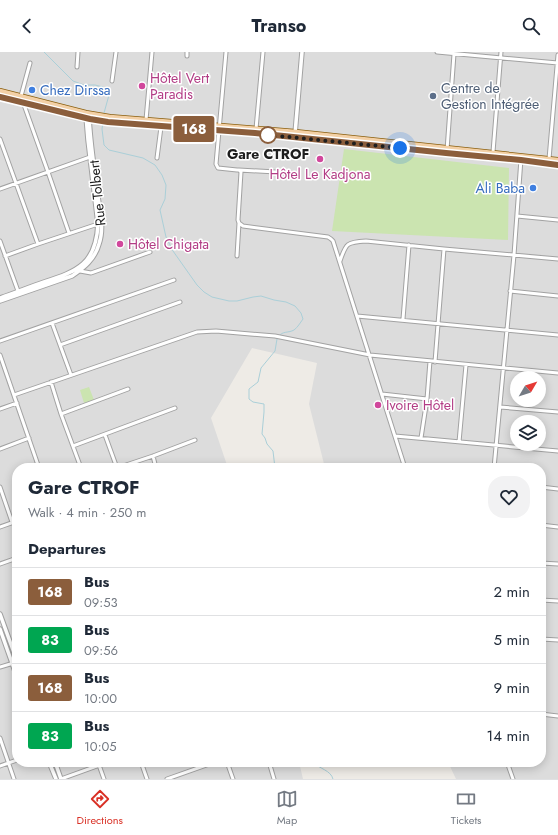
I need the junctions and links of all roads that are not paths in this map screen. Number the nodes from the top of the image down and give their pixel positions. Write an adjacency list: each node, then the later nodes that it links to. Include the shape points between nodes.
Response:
1 (78, 52): 14 (street)
2 (116, 52): 15 (street)
3 (152, 52): 22 (street)
4 (226, 52): 25 (street)
5 (263, 52): 26 (street)
6 (302, 52): 27 (street)
7 (437, 52): 9 (street)
8 (501, 52): 11 (street)
9 (454, 54): 11 (street); 29 (street)
10 (558, 55): 13 (street)
11 (500, 58): 13 (street); 30 (street)
12 (30, 63): 18 (street)
13 (558, 63): 34 (street)
14 (77, 67)
15 (112, 81)
16 (0, 91): 18 (main road)
17 (0, 97): 18 (main road)
18 (23, 98): 19 (main road); 20 (main road); 38 (street)
19 (88, 113): 20 (main road); 20 (street)
20 (91, 118): 21 (main road); 31 (street, Rue Tolbert); 57 (street, Rue Tolbert, via 92,155 101,231 100,244 95,254)
21 (109, 120): 22 (main road); 23 (main road)
22 (146, 120): 23 (street); 25 (main road)
23 (146, 126): 24 (main road)
24 (162, 127): 25 (main road); 32 (street)
25 (219, 128): 26 (main road); 37 (street, via 217,166)
26 (255, 131): 27 (main road)
27 (295, 135): 29 (main road)
28 (0, 139): 40 (street)
29 (447, 150): 30 (main road); 33 (main road)
30 (493, 152): 33 (main road)
31 (90, 157): 38 (street); 45 (street, Rue Tolbert)
32 (157, 158)
33 (521, 158): 34 (main road); 36 (main road); 42 (street)
34 (549, 159): 35 (main road)
35 (558, 160)
36 (558, 165)
37 (239, 170): 39 (street); 44 (street)
38 (48, 172): 40 (street); 46 (street)
39 (276, 172)
40 (16, 183): 41 (street); 48 (street)
41 (0, 189)
42 (517, 216): 43 (street); 52 (street)
43 (558, 220)
44 (239, 223): 54 (street); 56 (street, via 243,226 328,237 334,244)
45 (98, 224): 46 (street); 59 (street, Rue Tolbert, via 95,248 78,268)
46 (69, 233): 48 (street)
47 (0, 241): 53 (street)
48 (38, 244): 53 (street)
49 (409, 245): 50 (street); 56 (street, via 354,242 344,249); 66 (street)
50 (444, 249): 52 (street); 68 (street)
51 (150, 252): 57 (street, via 91,273)
52 (514, 255): 55 (street); 60 (street)
53 (5, 256): 59 (street)
54 (237, 256)
55 (558, 259)
56 (340, 261): 65 (street)
57 (80, 271): 63 (street, Rue Tolbert, via 69,278)
58 (174, 280): 67 (street)
59 (18, 291): 62 (street, Rue Tolbert)
60 (510, 291): 61 (street); 69 (street)
61 (558, 296)
62 (0, 298)
63 (0, 302)
64 (180, 302): 72 (street)
65 (357, 316): 66 (street); 74 (street)
66 (403, 319): 68 (street)
67 (52, 323): 71 (street); 72 (street)
68 (438, 323): 69 (street); 76 (street)
69 (507, 329): 70 (street); 79 (street)
70 (558, 334)
71 (0, 341)
72 (60, 345): 82 (street)
73 (0, 355): 78 (street)
74 (370, 355): 75 (street); 82 (street, via 275,336 197,332); 85 (street)
75 (430, 361): 76 (street); 87 (street)
76 (435, 362): 77 (street)
77 (466, 365): 79 (street); 99 (street)
78 (5, 368): 80 (street); 86 (street)
79 (504, 368): 81 (street); 89 (street)
80 (0, 370)
81 (558, 373)
82 (71, 375): 83 (street)
83 (51, 382): 86 (street); 93 (street)
84 (128, 389): 93 (street)
85 (382, 394): 87 (street); 95 (street)
86 (14, 395): 88 (street)
87 (427, 399): 97 (street)
88 (17, 403): 91 (street); 96 (street)
89 (500, 407): 92 (street); 100 (street)
90 (175, 408): 94 (street)
91 (0, 409)
92 (558, 412)
93 (61, 414): 101 (street)
94 (105, 435): 101 (street); 107 (street)
95 (395, 436): 97 (street); 110 (street)
96 (29, 438): 102 (street); 105 (street)
97 (421, 438): 99 (street)
98 (194, 440): 104 (street)
99 (459, 442): 100 (street)
100 (496, 445): 103 (street); 111 (street)
101 (73, 446): 106 (street)
102 (0, 449)
103 (558, 450)
104 (153, 456): 108 (street); 109 (street)
105 (37, 463)
106 (79, 463)
107 (115, 463)
108 (132, 463)
109 (155, 463)
110 (403, 463)
111 (494, 463)
112 (0, 487): 115 (street)
113 (546, 488): 114 (street)
114 (558, 489)
115 (12, 522): 117 (street)
116 (546, 526): 118 (street)
117 (0, 527)
118 (558, 527)
119 (12, 560): 121 (street)
120 (546, 563): 122 (street)
121 (0, 564)
122 (558, 564)
123 (546, 600): 124 (street)
124 (558, 601)
125 (0, 614): 129 (street)
126 (0, 629): 130 (street)
127 (546, 639): 128 (street)
128 (558, 640)
129 (12, 647)
130 (12, 663): 131 (street)
131 (0, 667)
132 (546, 715): 133 (street)
133 (558, 716)
134 (0, 738): 136 (street)
135 (12, 762): 136 (street)
136 (9, 763): 137 (street); 147 (street)
137 (0, 766)
138 (51, 767): 148 (street)
139 (57, 767): 149 (street)
140 (94, 767): 149 (street)
141 (100, 767): 150 (street)
142 (143, 767): 151 (street)
143 (201, 767): 152 (street)
144 (229, 767): 153 (street)
145 (270, 767): 154 (street)
146 (509, 767): 155 (street)
147 (14, 779)
148 (56, 779)
149 (61, 779)
150 (104, 779)
151 (147, 779)
152 (167, 779)
153 (233, 779)
154 (274, 779)
155 (513, 779)

